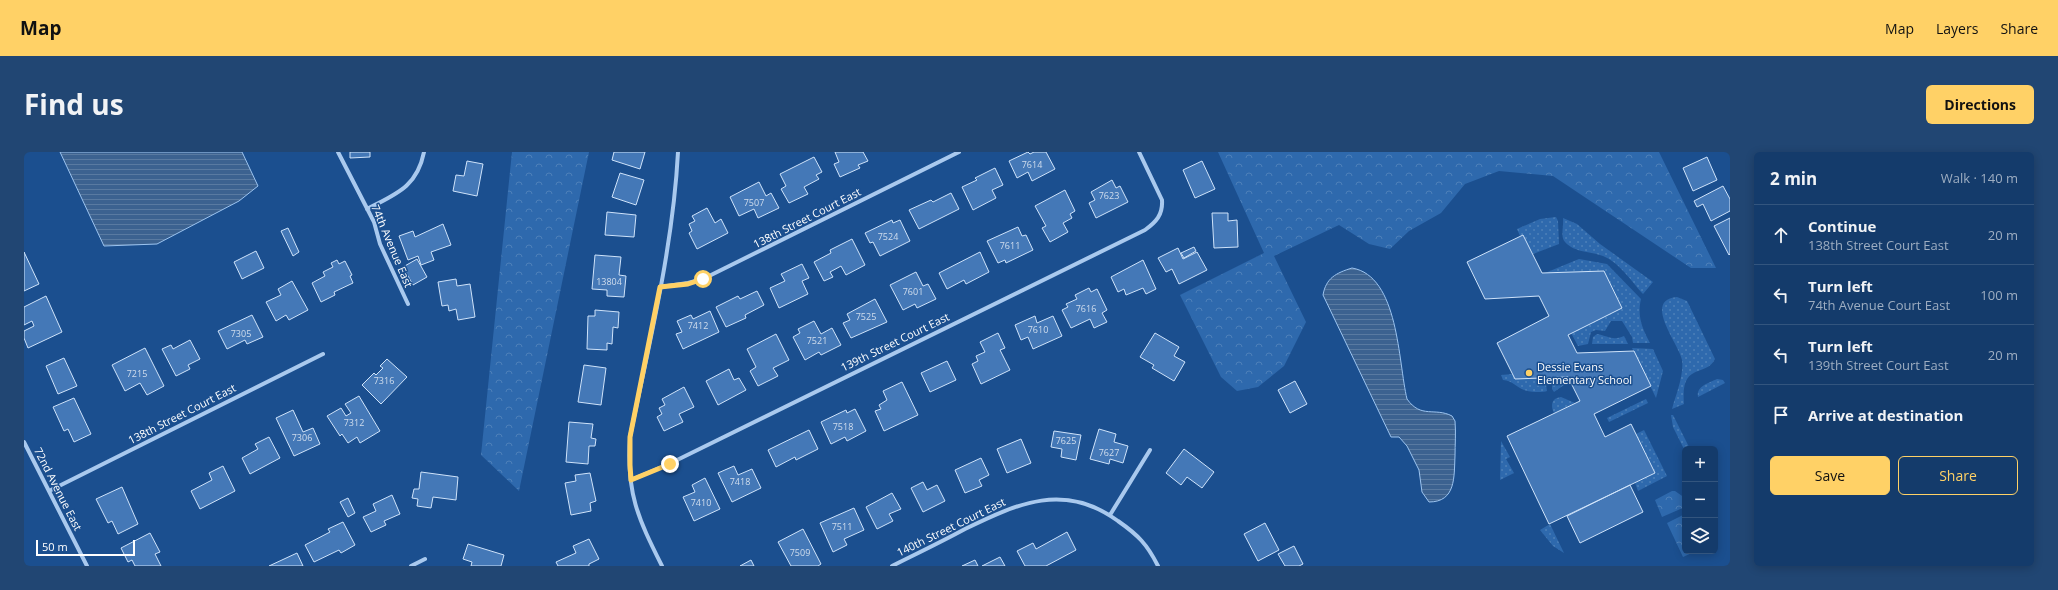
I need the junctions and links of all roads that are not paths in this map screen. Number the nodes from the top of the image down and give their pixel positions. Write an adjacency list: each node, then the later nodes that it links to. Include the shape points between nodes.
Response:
1 (338, 152): 6 (street, 74th Avenue East)
2 (424, 152): 6 (street, via 421,166 411,182)
3 (678, 152): 7 (street, via 677,184)
4 (959, 152): 7 (street, 138th Street Court East, via 703,279 688,284)
5 (1139, 152): 12 (street, 139th Street Court East, via 1162,200 1161,213 1145,230 670,464)
6 (367, 209): 8 (street, 74th Avenue East)
7 (660, 287): 12 (street, via 630,437)
8 (408, 304)
9 (323, 354): 13 (street, 138th Street Court East)
10 (24, 442): 13 (street, 72nd Avenue East)
11 (1150, 450): 14 (street)
12 (631, 480): 18 (street, via 634,505)
13 (49, 491): 16 (street, 72nd Avenue East)
14 (1110, 515): 19 (street, 140th Street Court East, via 1084,503 1050,499 1032,502 1002,511); 20 (street, 140th Street Court East, via 1145,543)
15 (424, 559): 17 (street)
16 (86, 566)
17 (411, 566)
18 (662, 566)
19 (892, 566)
20 (1158, 566)

